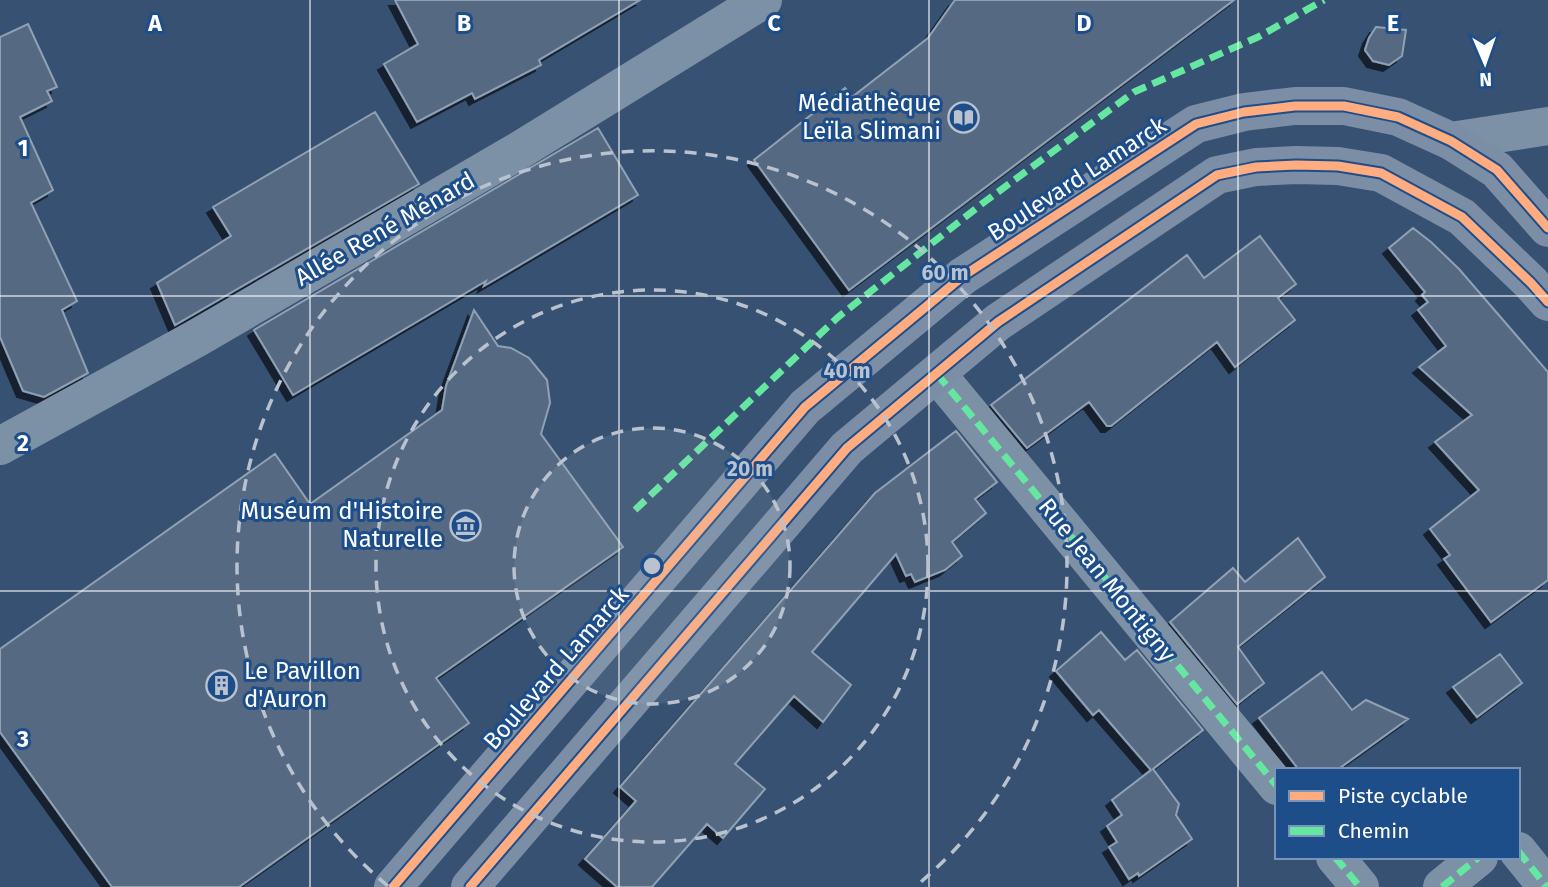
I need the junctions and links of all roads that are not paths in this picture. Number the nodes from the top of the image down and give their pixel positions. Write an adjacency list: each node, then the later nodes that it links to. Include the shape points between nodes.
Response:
1 (763, 0): 7 (street, Allée René Ménard, via 496,164)
2 (1548, 126): 3 (street)
3 (1451, 141): 4 (main road, Boulevard Lamarck, via 1497,170); 12 (main road, Boulevard Lamarck, via 1398,117 1343,106 1244,112 1196,124 963,276 805,407)
4 (1548, 228)
5 (1548, 302): 6 (main road, via 1462,217 1381,173 1338,166 1256,167 1217,175 998,322)
6 (937, 374): 8 (street, Rue Jean Montigny); 13 (main road, via 847,448)
7 (0, 446)
8 (1275, 784)
9 (1520, 853): 16 (street)
10 (1337, 859): 14 (street)
11 (1476, 859): 15 (street)
12 (393, 887)
13 (470, 887)
14 (1360, 887)
15 (1441, 887)
16 (1547, 887)

